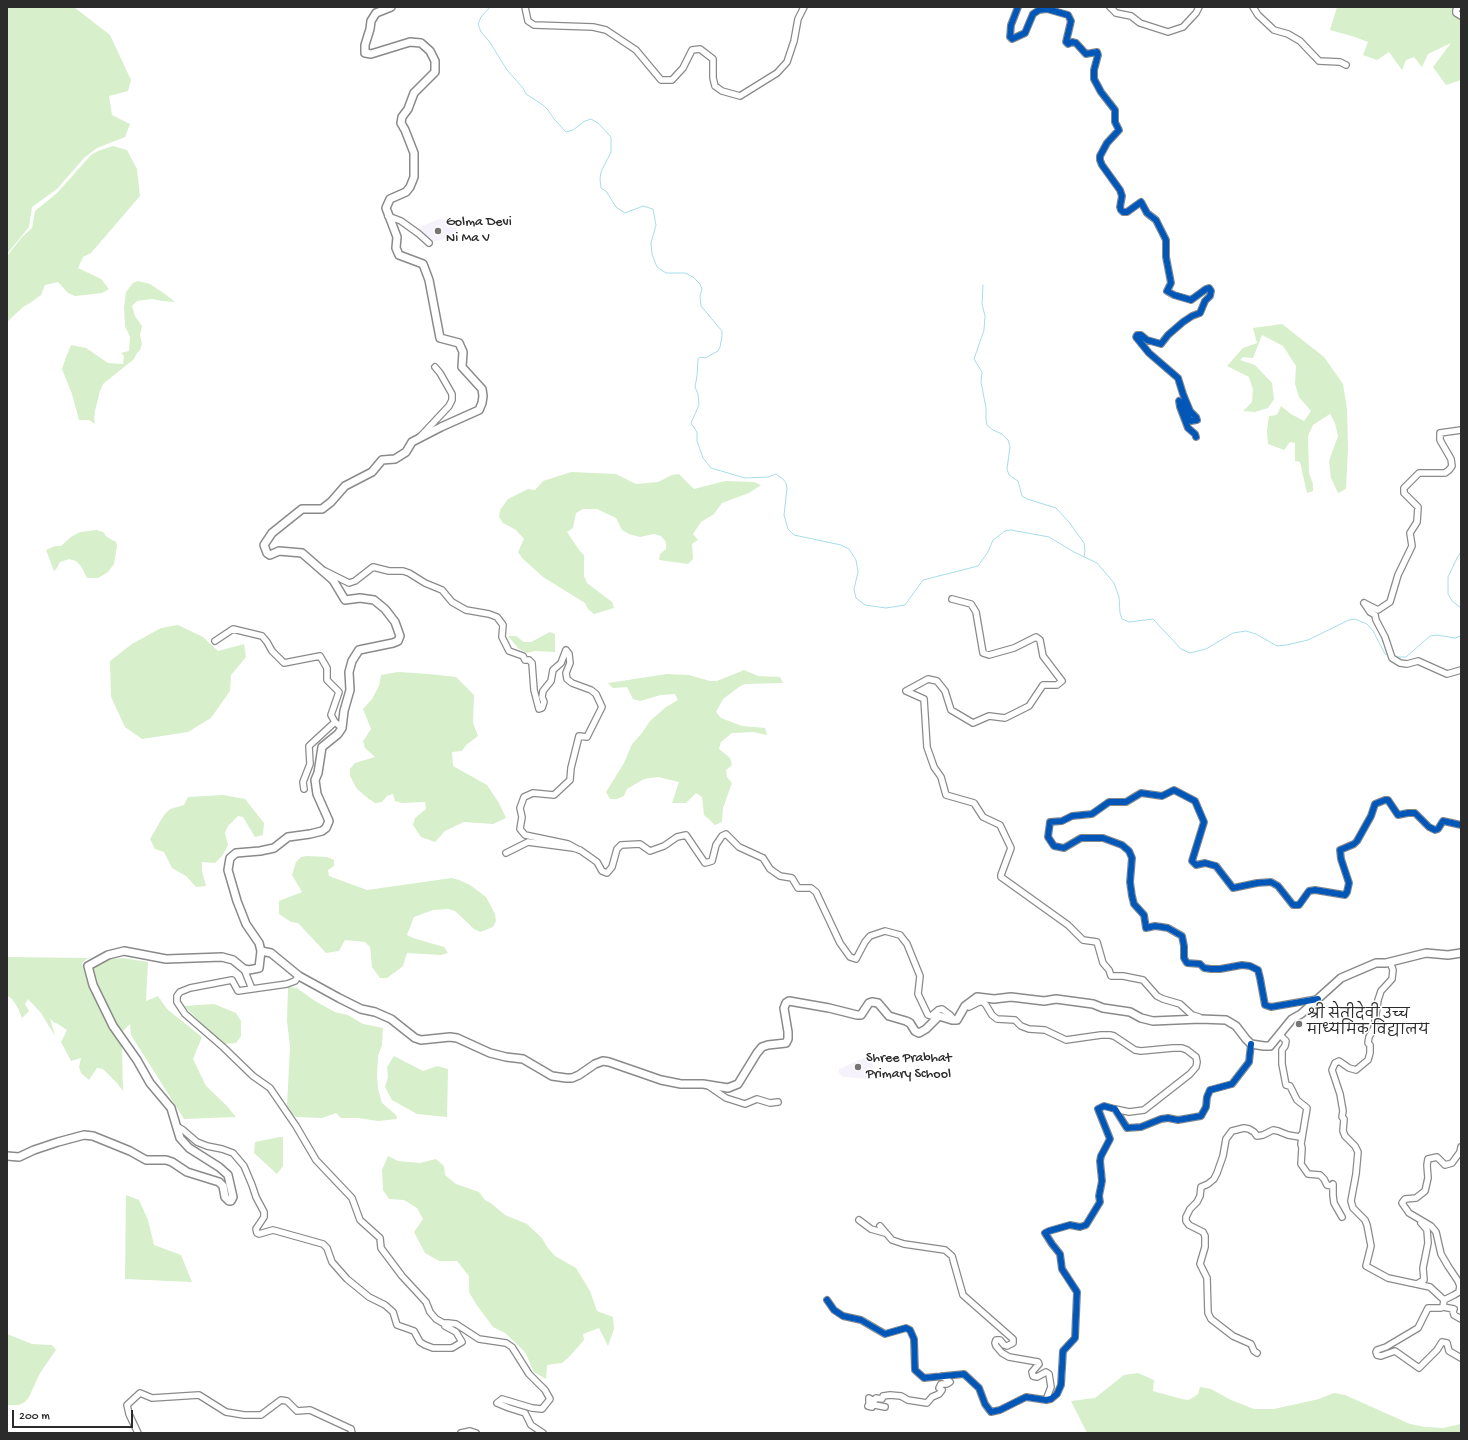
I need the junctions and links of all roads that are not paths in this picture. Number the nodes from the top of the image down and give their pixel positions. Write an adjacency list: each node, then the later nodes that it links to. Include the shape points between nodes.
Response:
1 (391, 7): 11 (main road, via 376,13 371,21 365,53 371,54 410,42 421,43 430,51 435,61 435,72 414,93 402,117 401,123 414,153 414,177 406,192 390,199 386,208)
2 (525, 7): 3 (street, via 528,21 534,25 593,27 606,30 636,50 661,80 672,80 683,68 692,50 700,49 713,59 715,86 722,91 740,96 777,73 787,62 798,19)
3 (804, 7)
4 (1018, 7): 15 (street, via 1011,25 1012,39 1025,33 1033,14 1047,9 1068,15 1071,21 1066,42 1068,44 1076,43 1086,54 1097,52 1094,78 1115,110 1115,122 1119,130 1108,143 1100,160 1120,190 1121,210 1127,212 1141,202 1147,213 1156,220 1166,240 1170,282 1167,291 1191,300 1206,289 1210,288 1212,291 1200,313 1183,322 1161,344 1147,340 1141,335 1136,337 1149,353 1178,378 1190,411 1197,420 1191,421 1179,401 1180,407 1188,428)
5 (1110, 7): 6 (street, via 1116,13 1131,16 1140,23 1168,32 1183,27)
6 (1199, 7)
7 (1253, 7): 10 (street, via 1258,16 1274,30 1300,41 1319,61 1340,62)
8 (1459, 7): 9 (street, via 1456,13)
9 (1461, 16)
10 (1346, 65)
11 (388, 216): 12 (street, via 401,221); 16 (main road, via 397,237 396,248 399,255 423,264 430,280 440,338 459,343 463,352 462,367 482,389 483,396 479,410)
12 (429, 243)
13 (435, 367): 16 (street, via 452,394 452,400)
14 (1461, 430): 20 (street, via 1440,433 1440,440 1452,466 1449,470 1445,473 1419,474 1404,488 1404,493 1418,508 1417,522 1410,533 1412,546 1398,574 1390,602 1378,610 1364,603 1375,615 1392,658 1407,664 1418,661 1447,674)
15 (1196, 437)
16 (419, 438): 17 (main road, via 412,442 406,452 394,459 382,460 372,472 345,486 322,509 302,509 272,533 264,545 266,553 270,555 279,551 302,553)
17 (321, 569): 22 (main road, via 333,580 345,600 374,600 385,609 395,622 400,636 398,641 393,643 359,650 352,661 349,672 350,690); 25 (street, via 349,583 355,582 373,567 403,571 442,590 452,602 466,610 497,617 502,625 502,637 509,651 523,656 532,663 534,690 539,709 542,708 543,692 551,681 553,670 561,662 566,650 570,663 566,673 567,679 596,694 602,708 587,737 579,736 570,780 554,795 533,793 524,797 520,808 520,829 526,835 568,844)
18 (952, 599): 35 (street, via 971,604 976,612 984,653 989,655 1014,648 1036,637 1040,640 1043,656 1062,682 1057,685 1043,685 1028,706 1005,718 989,716 973,723 951,710 945,691 937,681 928,679 906,691 924,699 927,747 946,795 974,803 983,817 1000,825 1011,848 1000,874 1002,877 1068,925 1083,940 1097,942 1104,966 1111,976 1143,980 1157,996 1180,1004)
19 (215, 641): 21 (street, via 233,629 262,636 284,663 320,656 327,668 327,680 339,692 331,715)
20 (1461, 670)
21 (335, 722): 22 (street); 23 (street, via 309,746 310,764 303,782)
22 (342, 728): 27 (main road, via 322,747 315,780 317,794 329,821 326,828 310,834 288,837 274,848 236,853 230,858 228,870 236,901)
23 (304, 789)
24 (1461, 825): 33 (street, via 1443,821 1435,830 1415,813 1398,815 1388,800 1375,804 1357,841 1340,850 1349,883 1345,896 1308,891 1299,905 1293,905 1278,886 1271,882 1233,888 1216,866 1205,863 1196,865 1192,861 1204,822 1195,801 1174,790 1162,796 1141,793 1126,802 1109,802 1092,814 1050,822 1048,838 1054,846 1064,848 1081,838 1103,838 1122,845 1129,851 1132,858 1132,896 1134,904 1144,915 1146,928 1168,928 1182,936 1184,958 1187,963 1200,964 1211,969 1242,965 1258,970 1265,1005 1271,1007)
25 (579, 850): 26 (street, via 528,842); 36 (street, via 597,862 602,871 608,873 621,845 640,844 650,851 686,835 705,863 712,861 716,845 726,834 739,847 763,858 770,869 780,876 792,878 798,888 811,888 816,892 840,943 850,957 856,959 864,942 870,936 885,931 900,935 907,944 920,976 918,994 928,1015 931,1016 942,1009)
26 (506, 853)
27 (261, 951): 30 (main road, via 259,968); 31 (main road, via 271,953)
28 (1461, 953): 29 (main road, via 1448,955 1433,952)
29 (1390, 962): 33 (main road, via 1376,963 1341,978); 51 (street, via 1392,978 1381,990 1378,1000 1374,1028 1368,1043 1368,1060 1356,1070 1339,1061 1332,1070 1340,1094 1343,1131 1358,1152 1351,1201 1353,1208 1367,1225 1371,1246 1366,1266 1388,1278)
30 (244, 969): 32 (street); 42 (main road, via 233,960 222,957 166,959 124,951 108,955 88,966 113,1026 150,1083 171,1108)
31 (299, 976): 32 (street, via 287,984); 39 (main road, via 361,1009 391,1019 415,1038 422,1040 450,1036 490,1053 523,1059 552,1076 572,1078 603,1061 674,1083)
32 (252, 989): 56 (street, via 238,991 232,980 180,992 177,1002 185,1014 253,1076 270,1088 316,1160 352,1198 360,1220 380,1238 382,1248 402,1276 426,1302 436,1319)
33 (1318, 999): 37 (main road, via 1292,1019)
34 (962, 1011): 35 (main road, via 964,1006 976,997 1011,997 1093,1004 1130,1012 1153,1022); 36 (main road, via 957,1020); 41 (street, via 973,1004 983,1002 997,1019 1015,1020 1021,1026 1045,1030 1066,1040 1110,1035 1135,1050 1182,1048 1196,1057 1196,1067 1190,1074 1144,1110 1130,1112)
35 (1200, 1019): 38 (main road, via 1226,1020)
36 (954, 1020): 39 (main road, via 939,1016 919,1033 910,1023 889,1016 878,1003 869,1003 861,1014 857,1015 789,1001 784,1008 788,1032 786,1043 762,1047 738,1084 733,1087)
37 (1280, 1035): 38 (main road, via 1270,1046); 43 (street, via 1286,1041 1282,1050 1286,1085 1290,1086 1297,1100 1306,1108)
38 (1251, 1044): 41 (street, via 1249,1062 1232,1084 1210,1090 1206,1107 1200,1116 1178,1120 1161,1118 1141,1127 1127,1128)
39 (707, 1085): 40 (street, via 726,1098 745,1104 757,1099 770,1104)
40 (778, 1102)
41 (1115, 1109): 60 (street, via 1104,1106 1098,1109 1110,1139 1100,1156 1100,1202 1093,1215 1086,1225 1070,1225 1046,1233 1060,1254 1062,1269 1077,1292 1075,1338 1063,1351 1061,1385 1057,1394)
42 (176, 1126): 45 (main road, via 180,1138 190,1148 228,1175 234,1197 232,1201 225,1197 223,1186 219,1182 187,1172 166,1160 146,1160 94,1136 84,1135 58,1142 19,1157); 56 (street, via 197,1142 232,1153 244,1166 264,1212 264,1217 256,1229 257,1233 273,1230 323,1244 332,1262 347,1279 368,1298 385,1305 393,1312 397,1325 414,1331 420,1342 425,1345 433,1348 452,1348 462,1342 456,1332 445,1326)
43 (1302, 1134): 46 (street, via 1301,1164 1308,1174 1320,1175 1327,1186 1333,1184 1334,1203); 57 (street, via 1300,1138 1278,1130 1256,1136 1249,1129 1232,1131 1226,1139 1223,1156 1214,1179 1201,1187 1200,1196 1186,1217 1186,1222 1203,1232 1205,1236 1200,1264 1207,1278 1208,1313 1233,1336 1251,1344 1254,1352)
44 (1461, 1147): 47 (street, via 1452,1163 1445,1165 1437,1157 1428,1159 1428,1178 1424,1191 1416,1198 1405,1199 1402,1203 1409,1213)
45 (7, 1156)
46 (1342, 1217)
47 (1419, 1219): 51 (street, via 1427,1230 1428,1243 1424,1280); 53 (street, via 1436,1232 1441,1254 1460,1286 1459,1292)
48 (859, 1220): 50 (street, via 871,1229)
49 (880, 1226): 50 (street)
50 (886, 1234): 60 (street, via 892,1240 945,1250 952,1256 963,1294 1013,1339 1013,1343 1007,1346 996,1340 996,1346 1010,1357 1038,1362 1032,1372 1033,1376 1037,1377 1046,1372 1050,1374 1051,1387)
51 (1417, 1284): 53 (street, via 1430,1287)
52 (827, 1300): 59 (street, via 834,1310 843,1316 861,1320 885,1334 906,1328 910,1330 914,1339 914,1370 924,1378)
53 (1444, 1300): 54 (street)
54 (1442, 1307): 55 (street, via 1454,1309 1454,1315); 58 (street, via 1428,1308 1418,1328 1377,1350 1377,1355 1395,1351 1419,1368 1442,1342 1447,1343 1449,1351)
55 (1461, 1319)
56 (448, 1323): 66 (street, via 456,1324 480,1339 506,1343 512,1347 529,1374 550,1399 542,1409 502,1399 497,1403 525,1413 532,1425)
57 (1258, 1353)
58 (1461, 1358)
59 (942, 1376): 60 (street, via 964,1374 978,1388 991,1412 1024,1398); 61 (street, via 950,1382 940,1384 942,1390 928,1403 908,1400 901,1396 883,1396 882,1399 876,1398 874,1401 869,1398 869,1403)
60 (1046, 1400)
61 (885, 1407)
62 (138, 1433): 63 (street, via 127,1405 140,1393 152,1398 199,1395 226,1412 244,1415 261,1415 281,1400 287,1401 297,1411 310,1410 351,1429)
63 (352, 1433)
64 (461, 1433): 65 (street)
65 (476, 1433)
66 (543, 1433)

